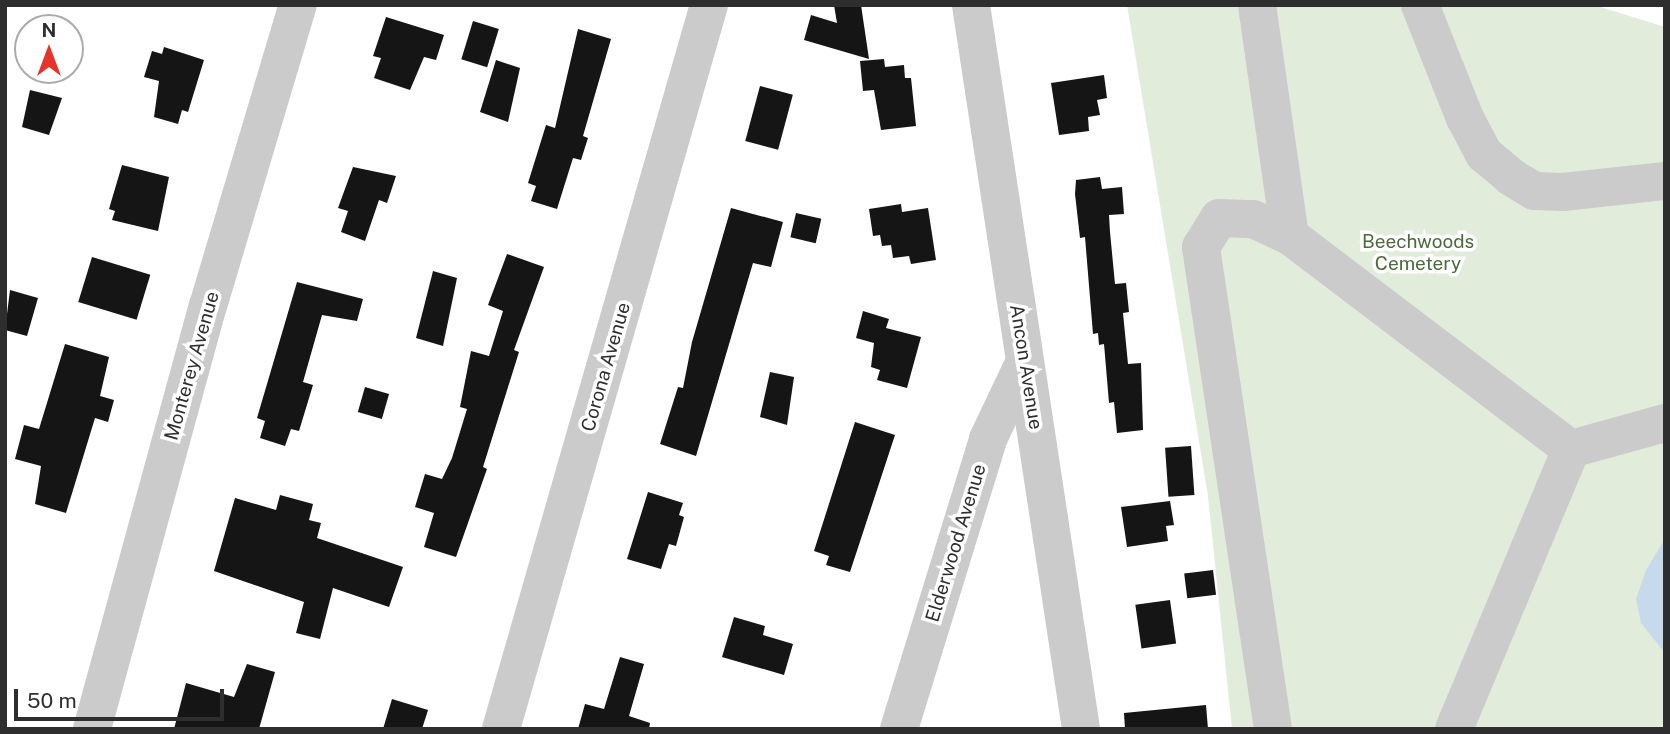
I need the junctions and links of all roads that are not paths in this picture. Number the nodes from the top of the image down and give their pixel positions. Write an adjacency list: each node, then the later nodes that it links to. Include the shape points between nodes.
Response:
1 (298, 5): 11 (street, Monterey Avenue, via 208,306)
2 (709, 5): 12 (street, Corona Avenue)
3 (971, 5): 8 (street, Ancon Avenue)
4 (1257, 5): 7 (street)
5 (1420, 5): 6 (street, via 1484,154 1511,177 1534,191 1563,192)
6 (1665, 181)
7 (1290, 236): 10 (street); 15 (street, via 1253,219 1227,217 1219,218 1201,247)
8 (1025, 361): 13 (street, Elderwood Avenue, via 988,439); 14 (street, Ancon Avenue)
9 (1665, 423): 10 (street)
10 (1571, 449): 16 (street)
11 (92, 729)
12 (501, 729)
13 (899, 729)
14 (1082, 729)
15 (1273, 729)
16 (1454, 729)

